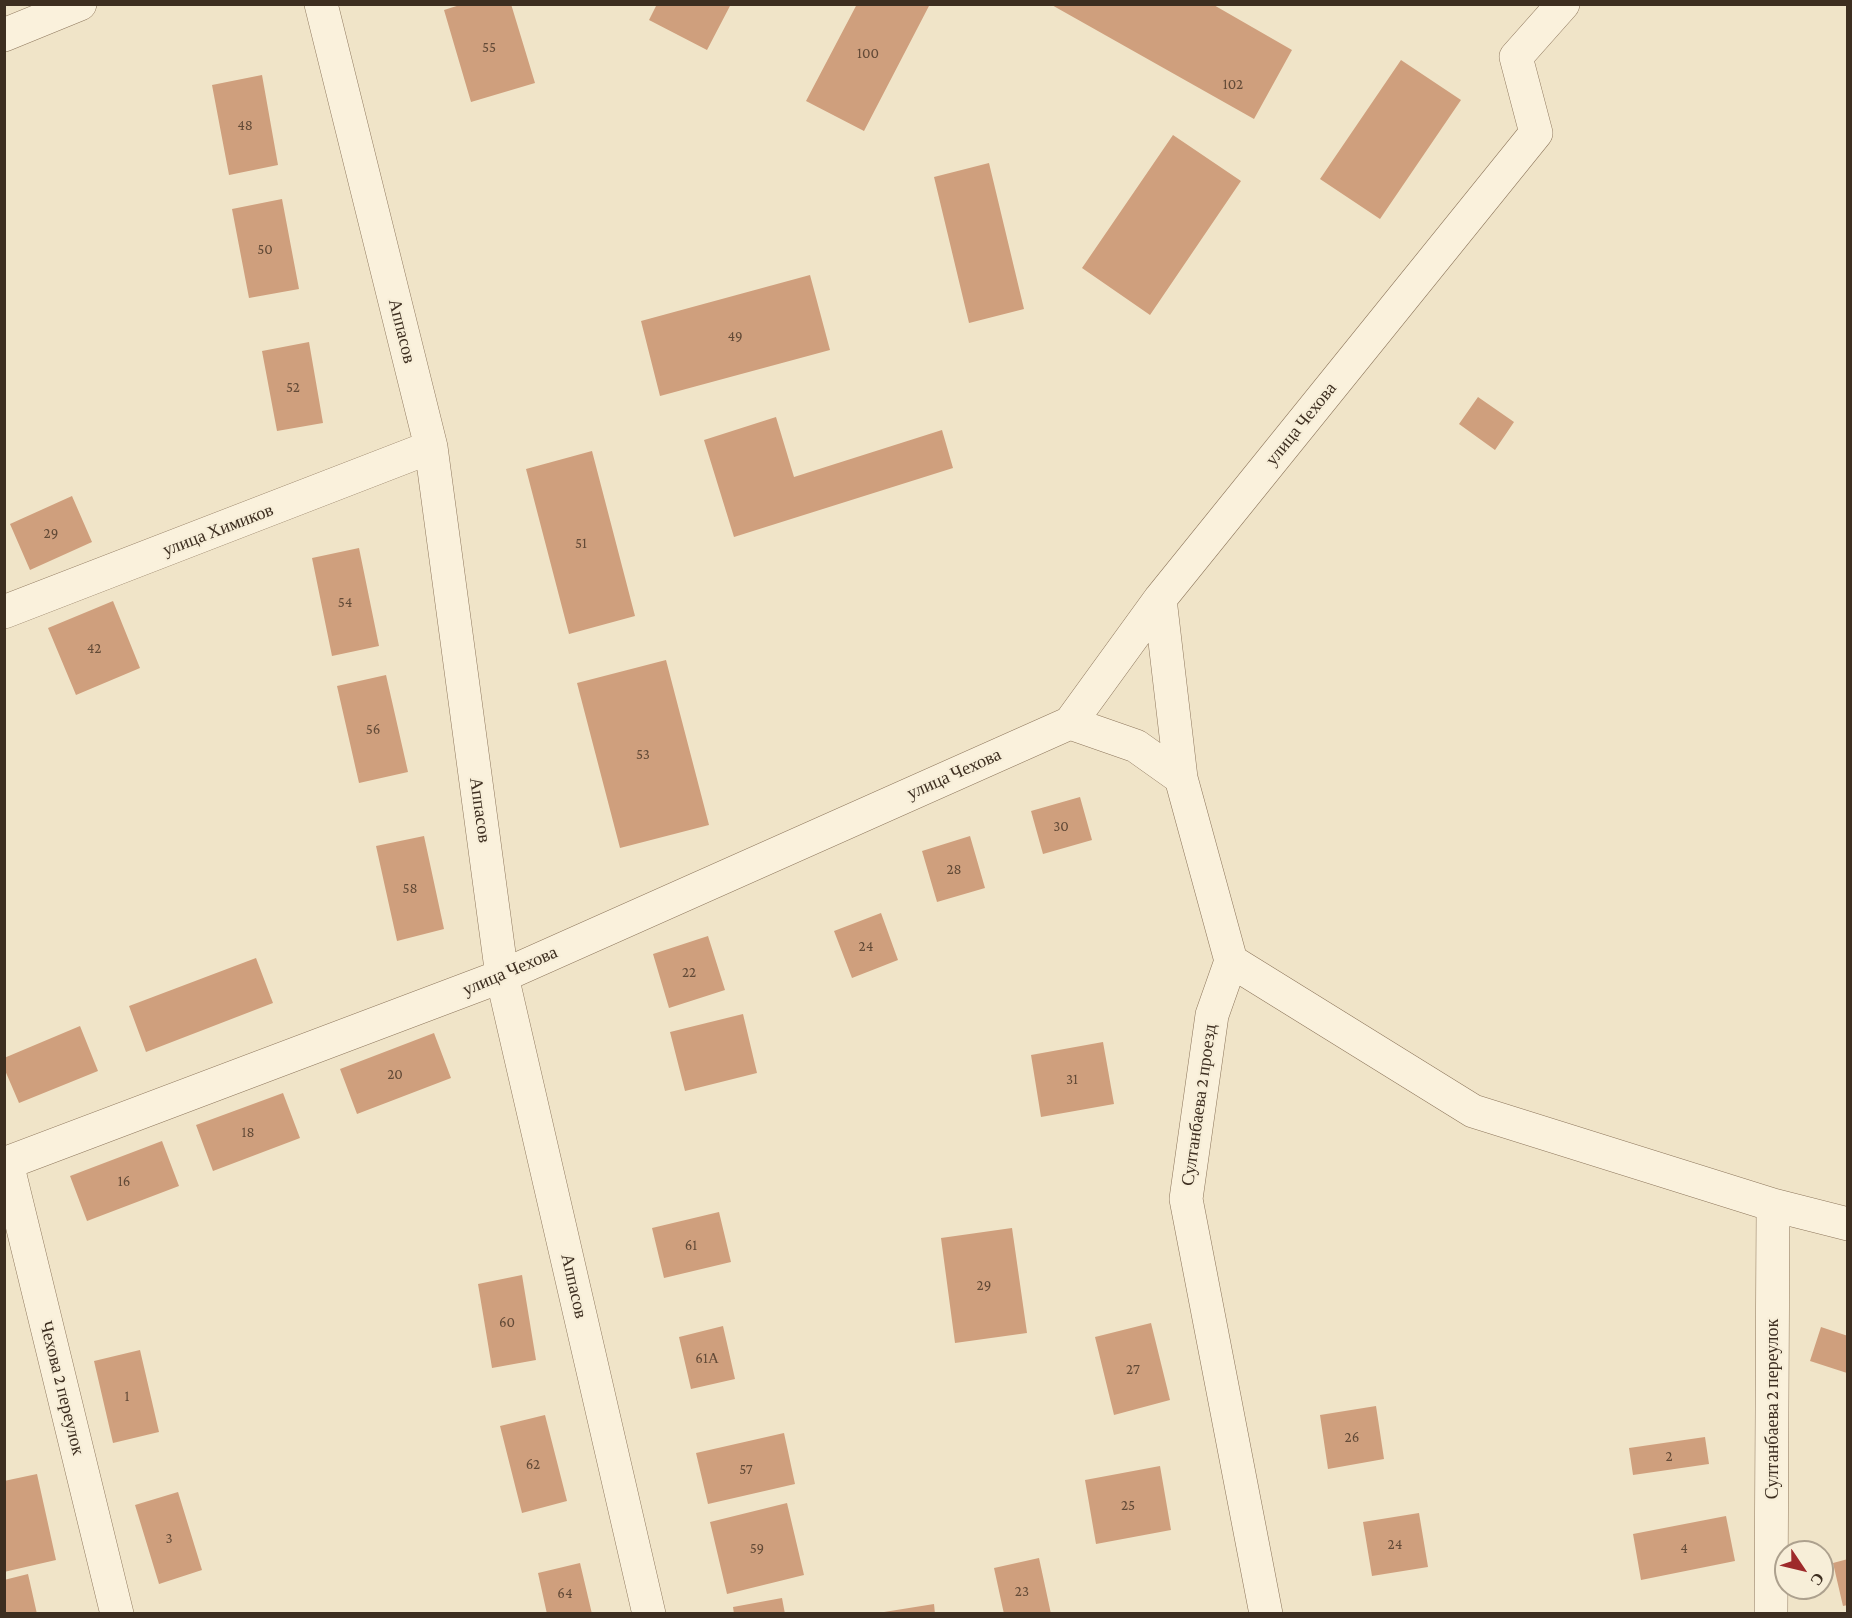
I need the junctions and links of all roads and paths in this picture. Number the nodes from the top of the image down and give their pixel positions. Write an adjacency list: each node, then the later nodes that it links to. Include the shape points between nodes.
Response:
1 (80, 4): 4 (street)
2 (321, 4): 5 (street, Аппасов)
3 (1563, 4): 6 (street, улица Чехова, via 1516,57 1536,133)
4 (4, 35)
5 (431, 447): 7 (street, улица Химиков); 11 (street, Аппасов)
6 (1160, 599): 8 (street, улица Чехова); 9 (street)
7 (4, 612)
8 (1070, 723): 9 (street, via 1136,746); 11 (street, улица Чехова)
9 (1180, 778): 10 (street)
10 (1231, 961): 13 (street, via 1473,1111); 17 (street, Султанбаева 2 проезд, via 1212,1016 1186,1199)
11 (502, 976): 12 (street, улица Чехова); 16 (street, Аппасов)
12 (6, 1164): 15 (street, Чехова 2 переулок)
13 (1773, 1205): 14 (street); 18 (street, Султанбаева 2 переулок)
14 (1848, 1224)
15 (117, 1614)
16 (649, 1614)
17 (1266, 1614)
18 (1771, 1614)

